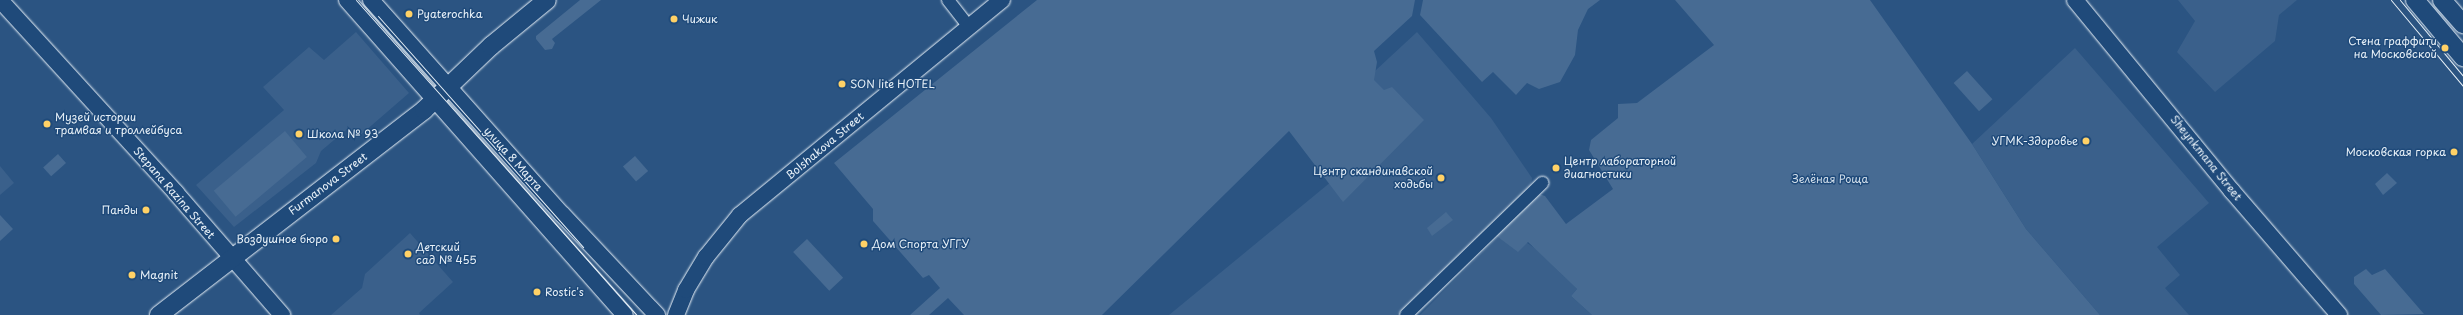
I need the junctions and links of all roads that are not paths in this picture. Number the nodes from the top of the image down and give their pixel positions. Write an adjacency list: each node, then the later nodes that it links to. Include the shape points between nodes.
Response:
1 (0, 0): 16 (street, Stepana Razina Street, via 176,193)
2 (347, 0): 14 (street, улица 8 Марта)
3 (372, 0): 13 (street, улица 8 Марта)
4 (547, 0): 13 (main road, Furmanova Street)
5 (948, 0): 11 (street)
6 (1002, 0): 11 (street, Bolshakova Street)
7 (2075, 0): 23 (street, Sheynkmana Street, via 2232,191)
8 (2415, 0): 12 (main road)
9 (2442, 0): 10 (main road)
10 (2463, 24)
11 (969, 27): 21 (street, Bolshakova Street, via 740,215 706,257 686,290)
12 (2463, 57)
13 (448, 86): 14 (main road, Furmanova Street); 20 (street, улица 8 Марта, via 562,214)
14 (434, 100): 16 (main road, Furmanova Street); 19 (street, улица 8 Марта)
15 (1542, 183): 22 (street)
16 (232, 259): 17 (main road, Furmanova Street); 18 (street, Stepana Razina Street)
17 (158, 315)
18 (282, 315)
19 (625, 315)
20 (657, 315)
21 (676, 315)
22 (1406, 315)
23 (2339, 315)

